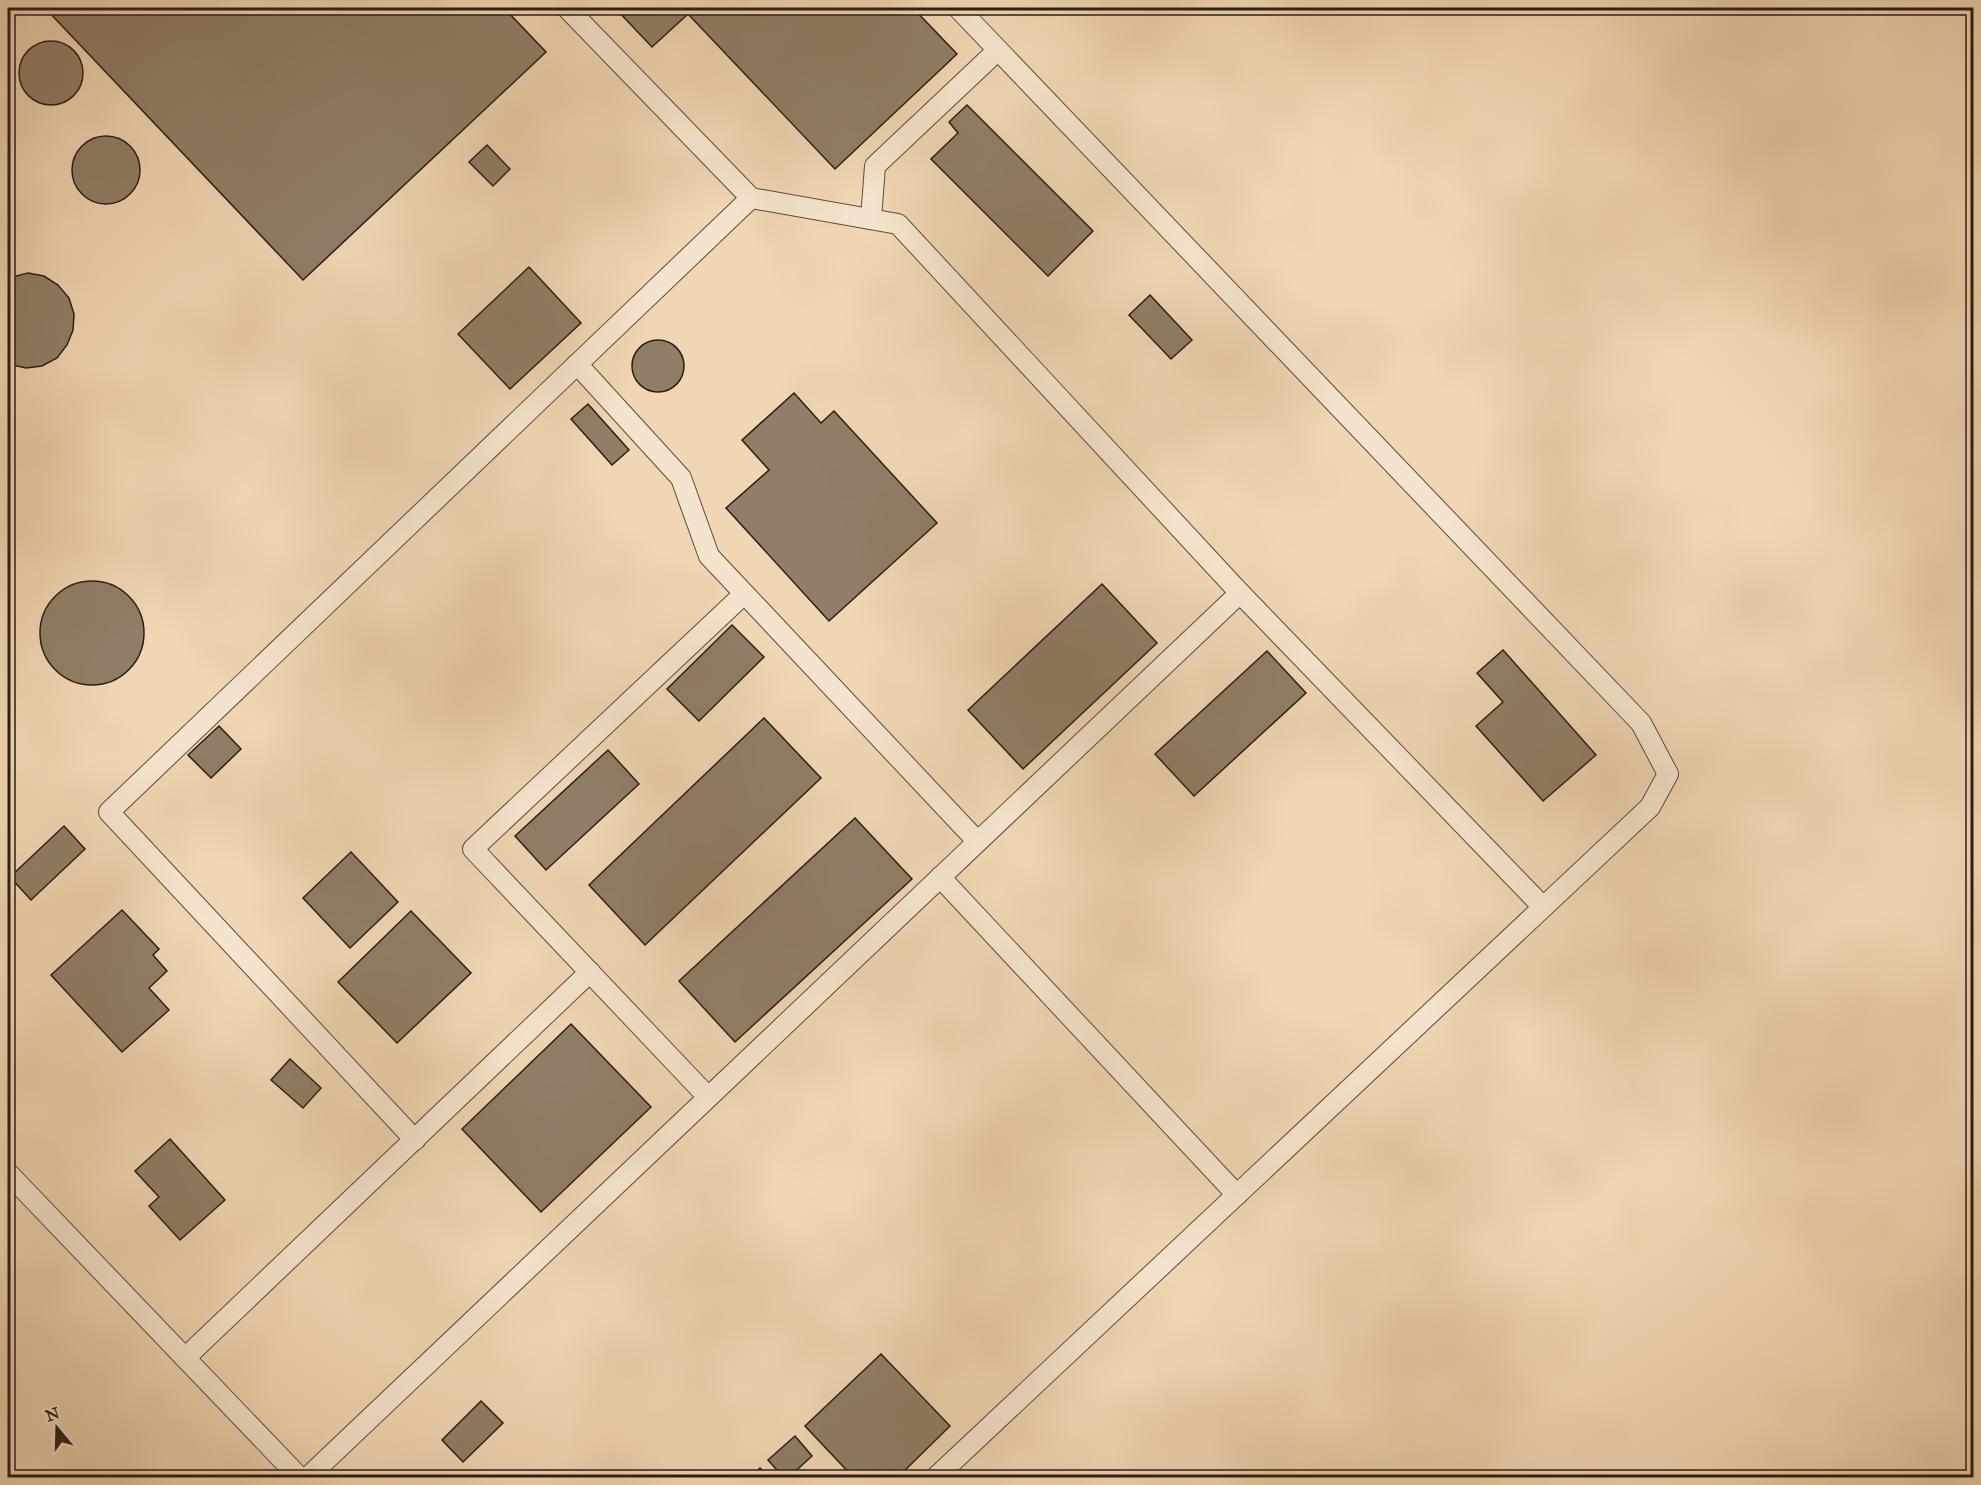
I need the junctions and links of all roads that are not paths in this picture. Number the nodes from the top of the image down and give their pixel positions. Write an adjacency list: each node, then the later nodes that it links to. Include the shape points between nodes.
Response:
1 (567, 8): 4 (lane)
2 (958, 8): 3 (lane)
3 (998, 50): 5 (lane, via 875,166); 11 (lane, via 1641,723 1668,774 1664,782 1650,807)
4 (751, 198): 5 (lane); 6 (lane)
5 (871, 219): 7 (lane, via 898,224)
6 (577, 364): 8 (lane, via 681,478 709,556); 14 (lane, via 110,812)
7 (1239, 593): 9 (lane); 11 (lane)
8 (744, 594): 9 (lane); 12 (lane, via 473,849)
9 (977, 841): 10 (lane)
10 (940, 877): 13 (lane); 16 (lane)
11 (1543, 907): 16 (lane)
12 (590, 972): 13 (lane); 14 (lane)
13 (708, 1097): 19 (lane)
14 (415, 1140): 17 (lane)
15 (8, 1173): 17 (lane)
16 (1237, 1195): 20 (lane)
17 (186, 1358): 18 (lane)
18 (300, 1478)
19 (307, 1478)
20 (935, 1478)

